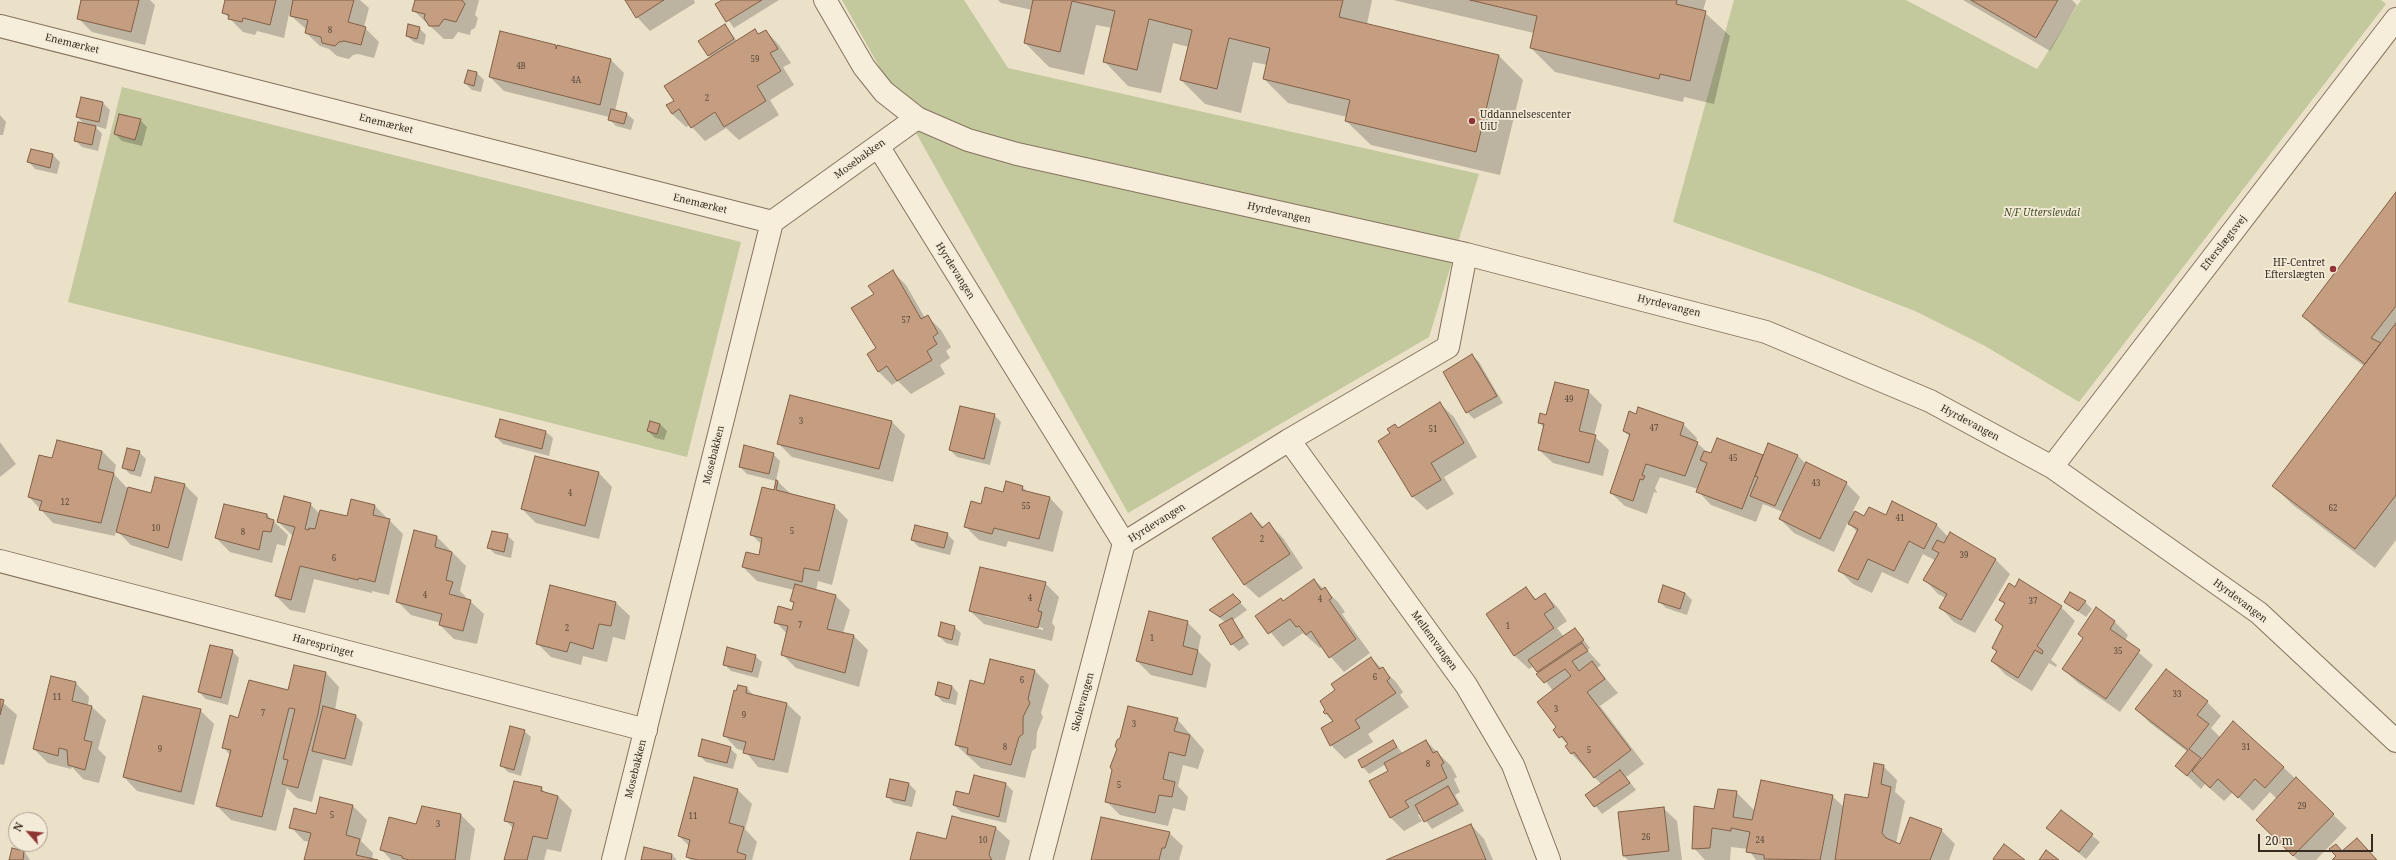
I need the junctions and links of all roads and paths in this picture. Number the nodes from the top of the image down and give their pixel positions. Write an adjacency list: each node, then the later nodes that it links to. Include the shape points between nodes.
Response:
1 (825, 0): 4 (street, Hyrdevangen, via 864,67 884,92)
2 (2396, 19): 9 (street, Efterslægtsvej)
3 (0, 26): 6 (street, Enemærket)
4 (917, 118): 5 (street, Mosebakken); 7 (street, Hyrdevangen, via 968,140 1017,154)
5 (878, 146): 6 (street, Mosebakken); 10 (street, Hyrdevangen)
6 (772, 222): 12 (street, Mosebakken)
7 (1466, 254): 8 (street, Hyrdevangen, via 1448,347); 9 (street, Hyrdevangen, via 1766,332 1930,401)
8 (1289, 440): 10 (street, Hyrdevangen); 16 (street, Mellemvangen, via 1466,685 1513,765)
9 (2052, 467): 13 (street, Hyrdevangen, via 2258,613)
10 (1124, 544): 15 (street, Skolevangen)
11 (0, 561): 12 (street, Harespringet)
12 (646, 730): 14 (street, Mosebakken)
13 (2396, 741)
14 (613, 860)
15 (1041, 860)
16 (1549, 860)

